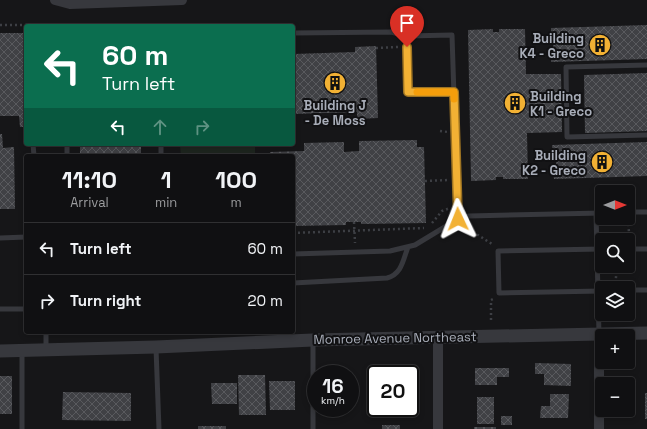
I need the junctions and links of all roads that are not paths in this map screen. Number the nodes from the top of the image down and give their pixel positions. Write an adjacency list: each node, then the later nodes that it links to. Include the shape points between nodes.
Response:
1 (55, 0): 2 (street, via 70,4)
2 (182, 0)
3 (295, 33): 4 (lane, via 391,32)
4 (407, 36): 6 (lane, via 408,92); 6 (lane, via 452,35)
5 (647, 65): 7 (lane, via 566,67 567,137)
6 (454, 92): 11 (lane)
7 (647, 136)
8 (635, 212): 9 (lane)
9 (647, 212)
10 (595, 213): 11 (lane)
11 (458, 219): 14 (lane)
12 (24, 237): 13 (lane)
13 (0, 238)
14 (408, 247): 18 (lane, via 390,251); 19 (lane, via 395,276)
15 (635, 249): 16 (lane)
16 (647, 249)
17 (595, 250): 22 (lane, via 498,251 499,293)
18 (295, 254)
19 (295, 283)
20 (635, 290): 21 (lane)
21 (647, 290)
22 (595, 291)
23 (0, 309): 24 (lane)
24 (24, 309)
25 (635, 333): 26 (street, Monroe Avenue Northeast)
26 (647, 333)
27 (46, 334): 33 (lane)
28 (595, 334): 29 (street, Monroe Avenue Northeast)
29 (438, 337): 30 (street, Monroe Avenue Northeast); 39 (street)
30 (313, 340): 31 (street, Monroe Avenue Northeast); 38 (lane)
31 (156, 347): 33 (street, Monroe Avenue Northeast); 37 (lane)
32 (22, 350): 33 (street, Monroe Avenue Northeast); 34 (street, Monroe Avenue Northeast); 36 (lane)
33 (46, 350)
34 (0, 351)
35 (599, 369): 40 (street)
36 (22, 429)
37 (159, 429)
38 (313, 429)
39 (438, 429)
40 (599, 429)

